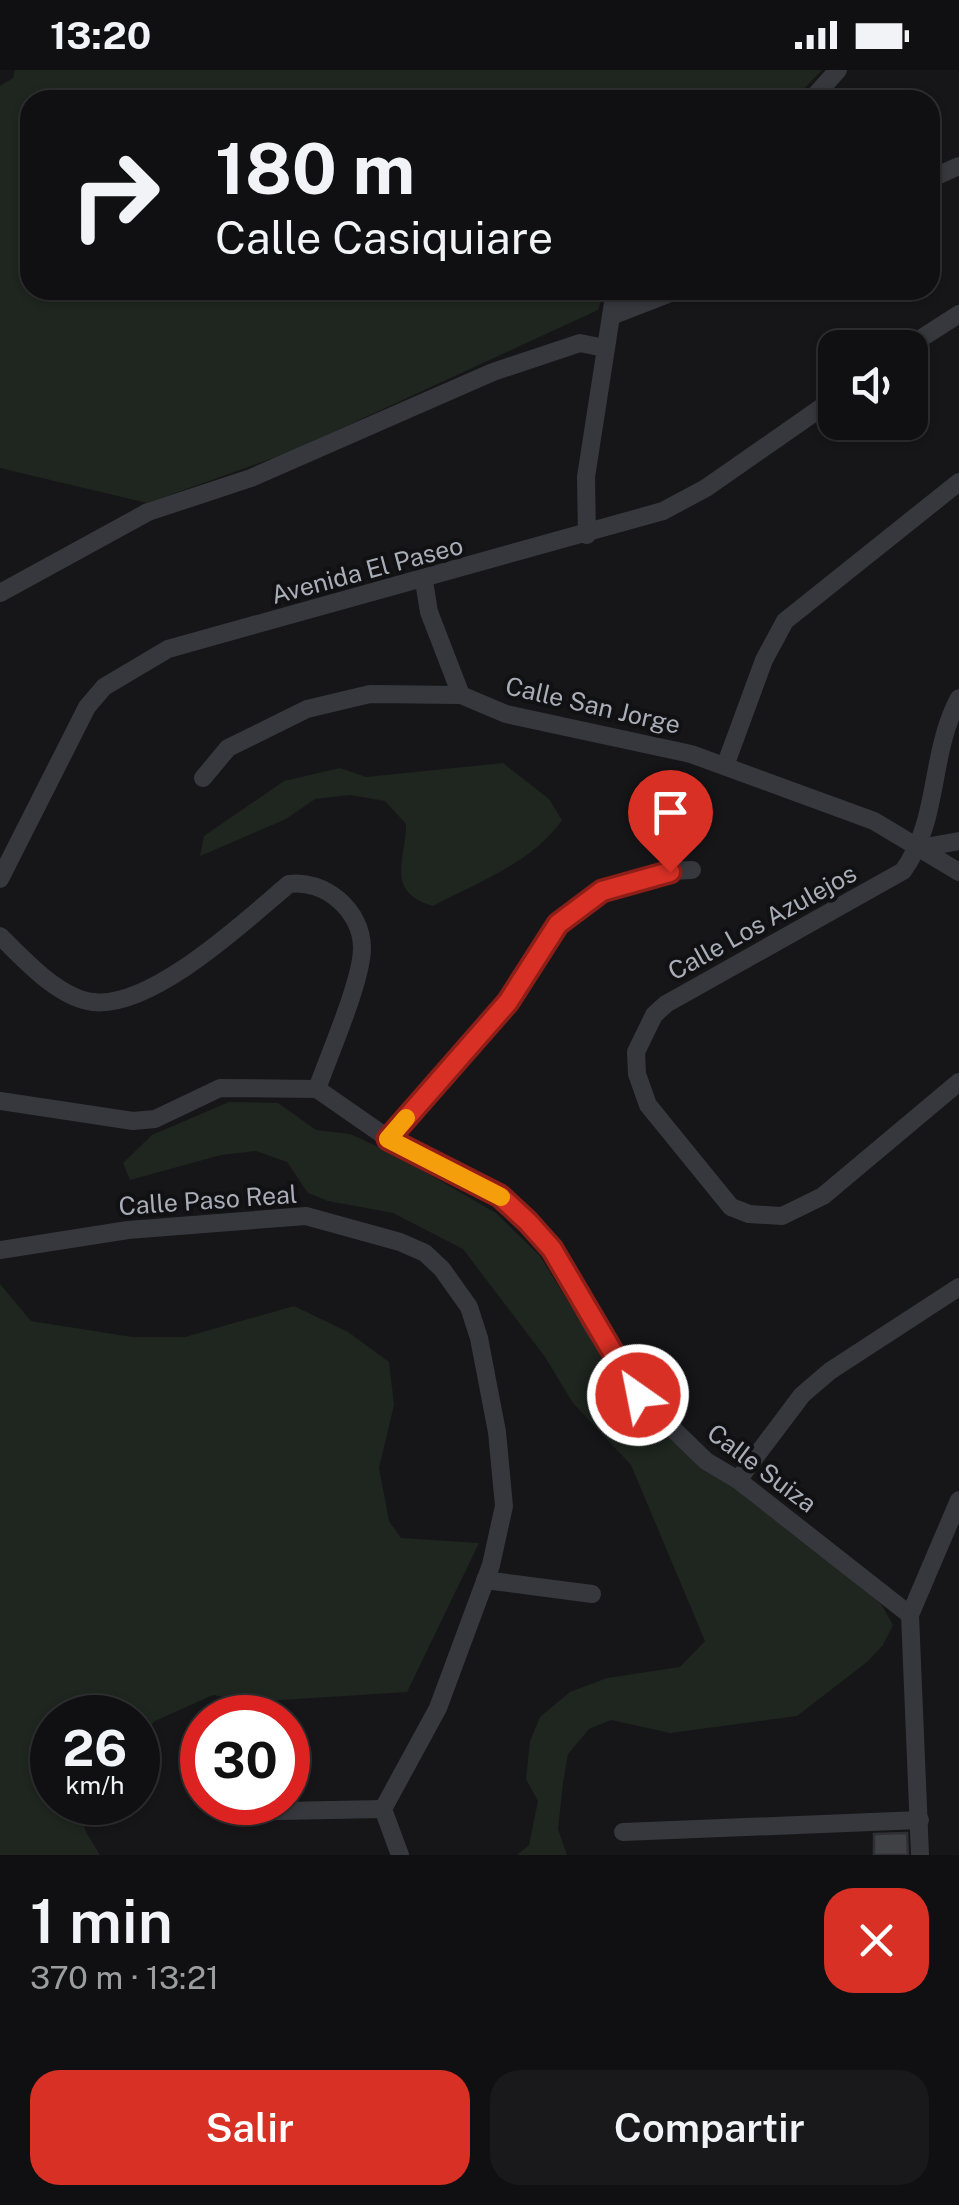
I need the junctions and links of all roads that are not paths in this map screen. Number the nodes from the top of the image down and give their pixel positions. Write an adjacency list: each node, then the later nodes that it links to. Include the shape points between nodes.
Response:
1 (838, 70): 2 (street)
2 (820, 90)
3 (613, 300): 6 (street)
4 (652, 300): 6 (street)
5 (959, 314): 7 (street)
6 (611, 316): 8 (street)
7 (928, 334)
8 (604, 348): 11 (street, via 586,476); 13 (street, via 580,343 493,372 250,478 148,512)
9 (818, 410): 11 (street, Avenida El Paseo, via 663,512)
10 (959, 482): 16 (street, via 785,621)
11 (586, 535): 12 (street, Avenida El Paseo)
12 (424, 581): 14 (street); 22 (street, Avenida El Paseo, via 210,636 135,665 87,707)
13 (0, 593)
14 (461, 695): 16 (street, Calle San Jorge, via 506,714); 17 (street, Calle San Jorge, via 370,694 307,709 228,748)
15 (959, 698): 19 (street, via 944,732)
16 (724, 766): 19 (street, Calle San Jorge, via 874,820)
17 (203, 778)
18 (959, 842): 19 (street)
19 (920, 848): 21 (street); 24 (street, Calle Los Azulejos, via 887,882 666,1004 644,1032 637,1074 648,1104 730,1207 767,1216 782,1216 823,1196)
20 (692, 870): 27 (street, via 602,891 568,915 508,1002)
21 (959, 872)
22 (0, 879)
23 (0, 936): 25 (street, via 66,993 94,1002 120,999 176,973 289,884 320,887 350,914 362,947)
24 (959, 1082)
25 (317, 1089): 26 (street, via 220,1088 155,1120 133,1121); 27 (street, Calle Suiza)
26 (0, 1101)
27 (388, 1139): 30 (street, Calle Suiza, via 500,1196 528,1222 552,1249 638,1395 706,1460)
28 (0, 1250): 32 (street, Calle Paso Real, via 128,1230 306,1216 424,1254 469,1307 490,1385 504,1506)
29 (959, 1287): 30 (street, via 802,1395)
30 (738, 1480): 34 (street, Calle Suiza)
31 (959, 1500): 34 (street)
32 (485, 1580): 33 (street); 35 (street, Calle Paso Real, via 438,1708)
33 (592, 1594)
34 (910, 1614): 37 (street)
35 (382, 1810): 36 (street); 39 (street)
36 (310, 1811)
37 (920, 1820): 38 (street); 40 (street)
38 (623, 1832)
39 (400, 1855)
40 (920, 1855)

